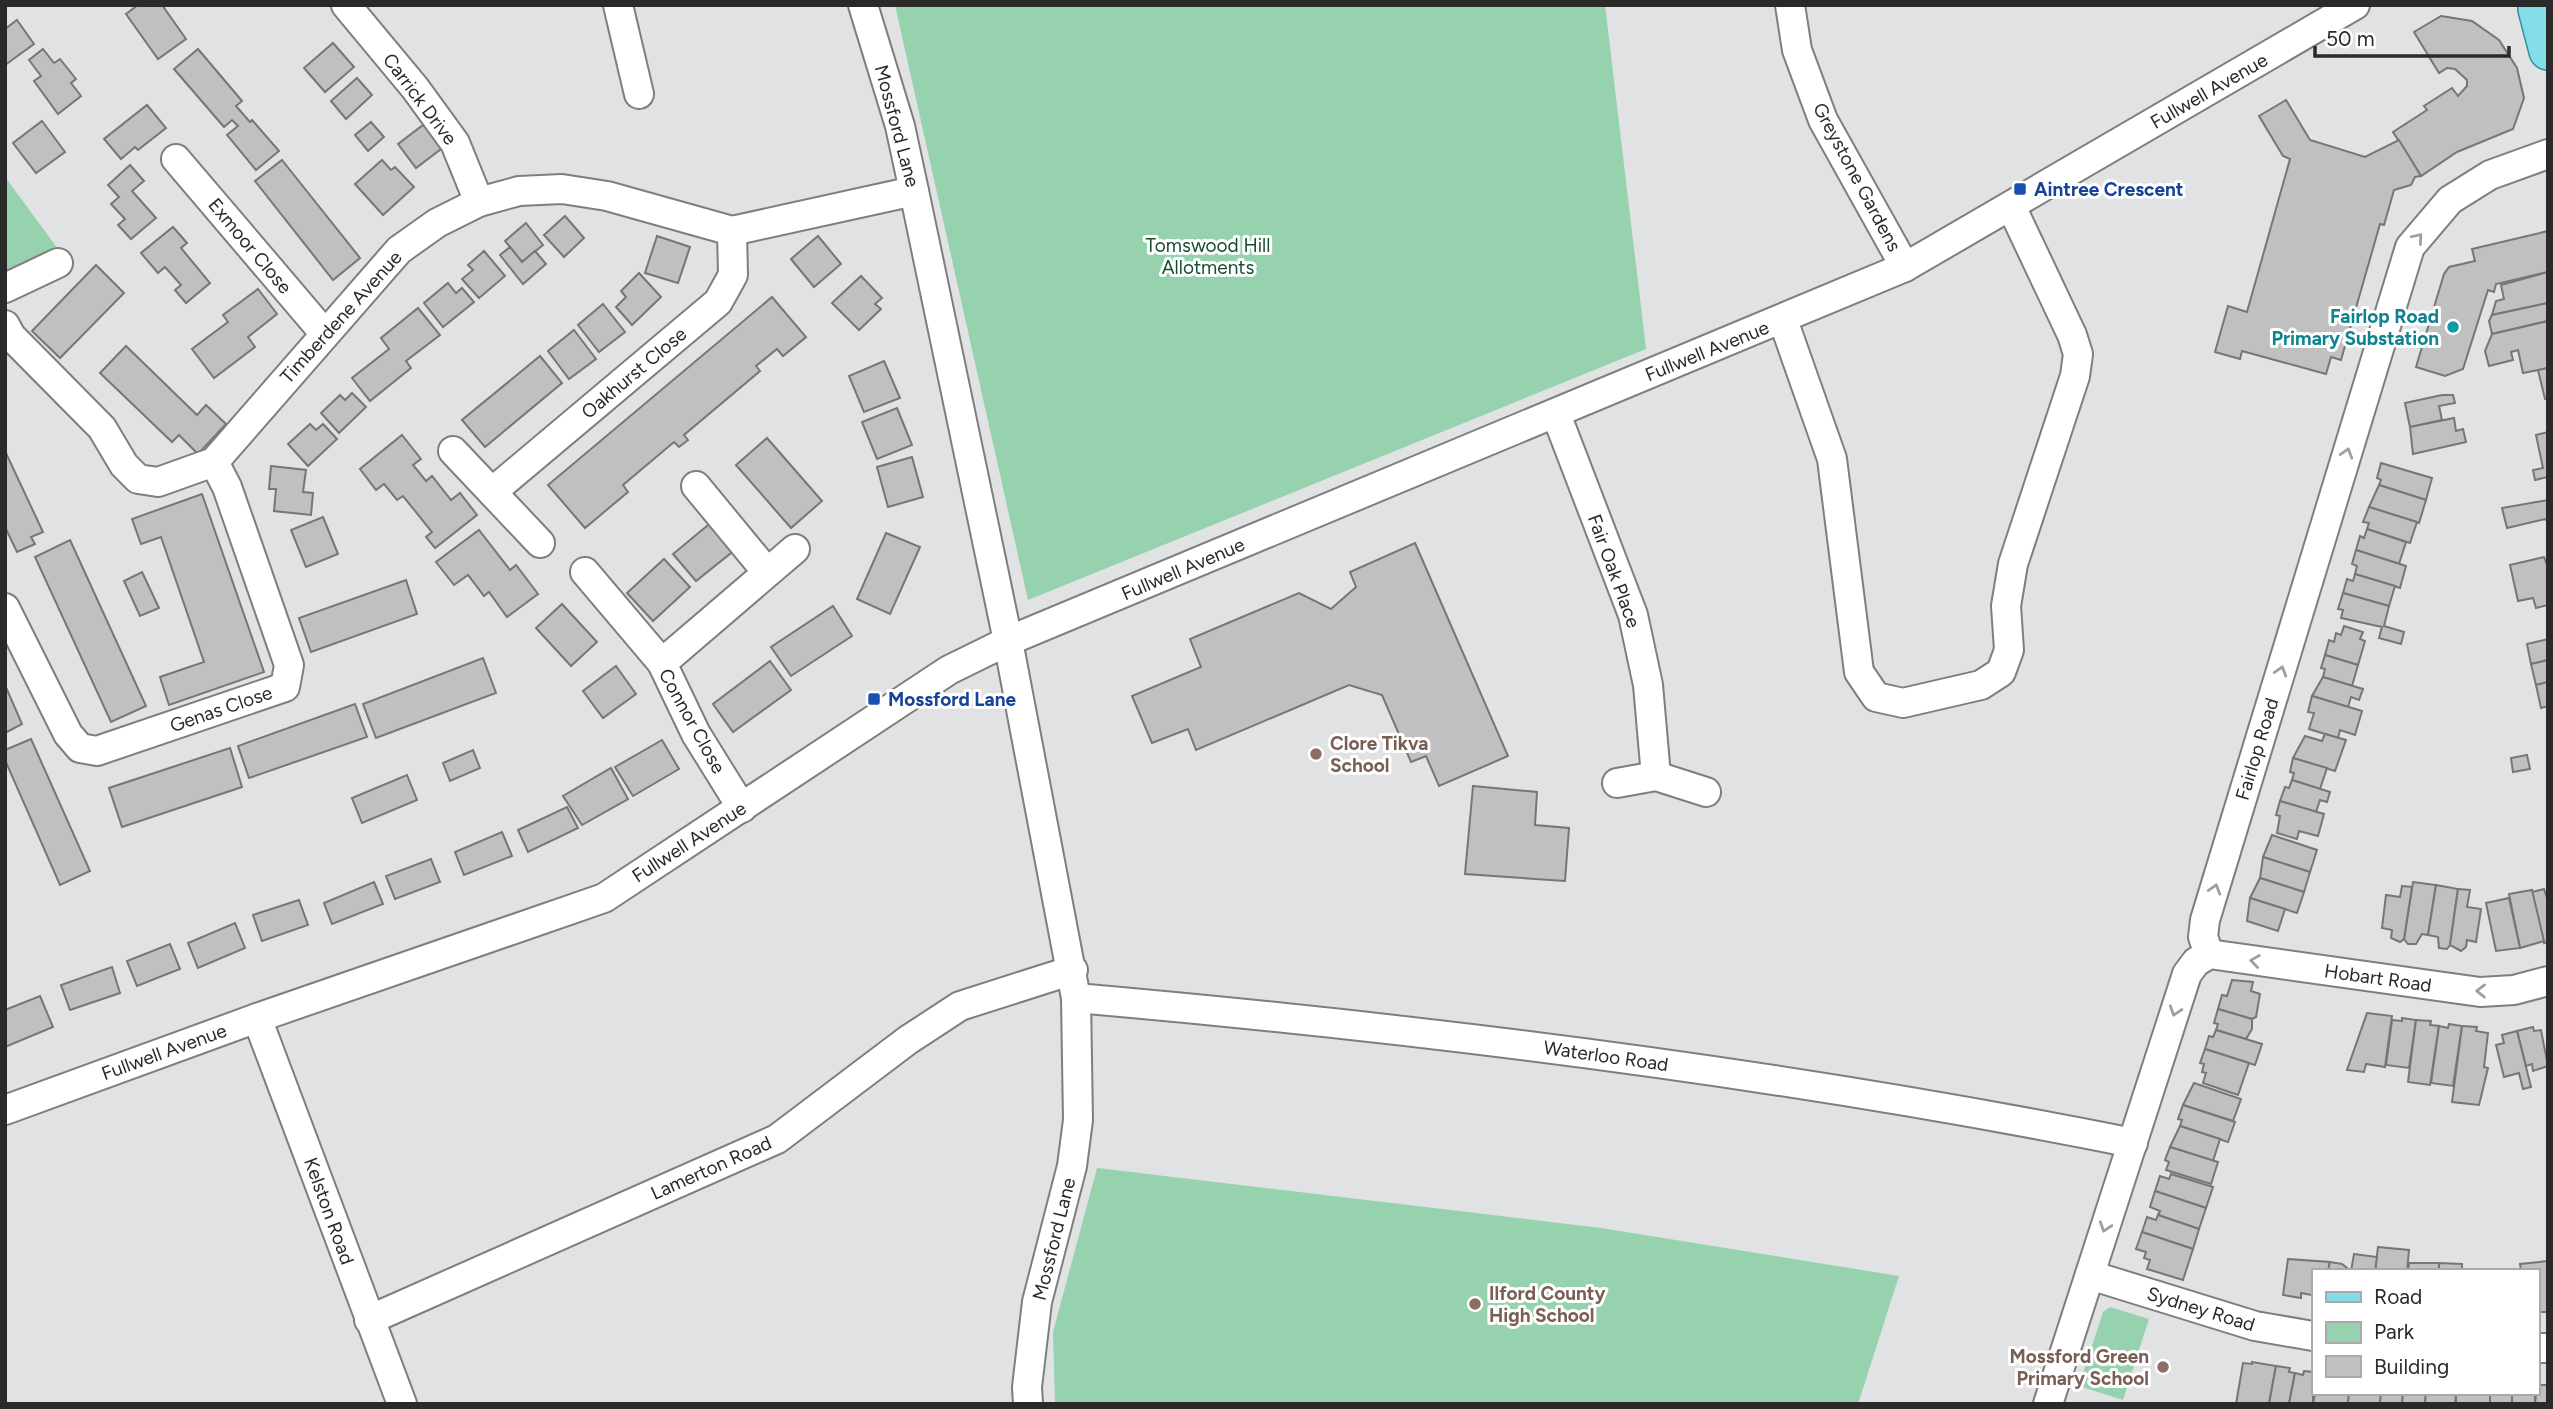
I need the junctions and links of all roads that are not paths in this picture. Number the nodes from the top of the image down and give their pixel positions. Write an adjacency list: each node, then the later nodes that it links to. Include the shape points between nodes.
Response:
1 (346, 5): 12 (street, Carrick Drive, via 456,143)
2 (618, 5): 8 (street)
3 (863, 5): 11 (street, Mossford Lane)
4 (1790, 5): 16 (street, Greystone Gardens, via 1797,50 1823,121)
5 (2355, 5): 13 (street, Fullwell Avenue)
6 (2538, 9): 7 (main road)
7 (2548, 51)
8 (639, 94)
9 (2548, 153): 37 (street, Fairlop Road, one-way to 9, via 2203,937 2205,920 2410,247 2451,200 2490,174)
10 (176, 159): 20 (street, Exmoor Close)
11 (915, 191): 14 (street, Timberdene Avenue); 31 (street, Mossford Lane)
12 (479, 202): 14 (street, Timberdene Avenue, via 519,191 562,189 607,196); 20 (street, Timberdene Avenue, via 437,223 399,250)
13 (2011, 206): 16 (street, Fullwell Avenue); 18 (street, via 2078,355 2013,564 2006,606 2009,650 2001,673 1981,685 1903,703 1876,697 1859,672 1832,459)
14 (732, 231): 25 (street, Oakhurst Close, via 733,275 718,302)
15 (58, 263): 17 (street)
16 (1905, 267): 18 (street, Fullwell Avenue)
17 (5, 288)
18 (1783, 320): 21 (street, Fullwell Avenue)
19 (5, 324): 23 (street, Timberdene Avenue, via 11,336 102,428 138,479 158,482)
20 (325, 334): 23 (street, Timberdene Avenue)
21 (1556, 414): 31 (street, Fullwell Avenue); 33 (street, Fair Oak Place, via 1633,615 1648,685)
22 (453, 451): 25 (street)
23 (214, 462): 30 (street, Genas Close, via 227,486 289,665 285,687 97,751 80,748 68,734)
24 (696, 486): 29 (street)
25 (492, 492): 26 (street)
26 (540, 543)
27 (795, 549): 29 (street)
28 (585, 572): 32 (street, Connor Close)
29 (767, 572): 32 (street)
30 (5, 608)
31 (1008, 641): 36 (street, Fullwell Avenue, via 949,670); 38 (street, Mossford Lane)
32 (662, 663): 36 (street, Connor Close, via 696,734)
33 (1656, 776): 34 (street); 35 (street)
34 (1617, 783)
35 (1706, 792)
36 (742, 808): 41 (street, Fullwell Avenue, via 604,898)
37 (2209, 954): 39 (street, Hobart Road, one-way to 37, via 2480,992); 43 (street, one-way to 43, via 2187,974)
38 (1073, 970): 40 (street, Mossford Lane); 45 (street, Lamerton Road, via 960,1006 777,1139)
39 (2548, 981)
40 (1076, 998): 43 (street, Waterloo Road, via 1494,1041 1964,1109); 48 (street, Mossford Lane, via 1072,1166 1037,1302)
41 (257, 1018): 42 (street, Fullwell Avenue); 45 (street, Kelston Road)
42 (5, 1110)
43 (2133, 1143): 44 (street, one-way to 44)
44 (2090, 1275): 46 (street, Sydney Road, via 2255,1326); 49 (street)
45 (369, 1320): 47 (street, Kelston Road)
46 (2312, 1336)
47 (402, 1404)
48 (1028, 1404)
49 (2048, 1404)

